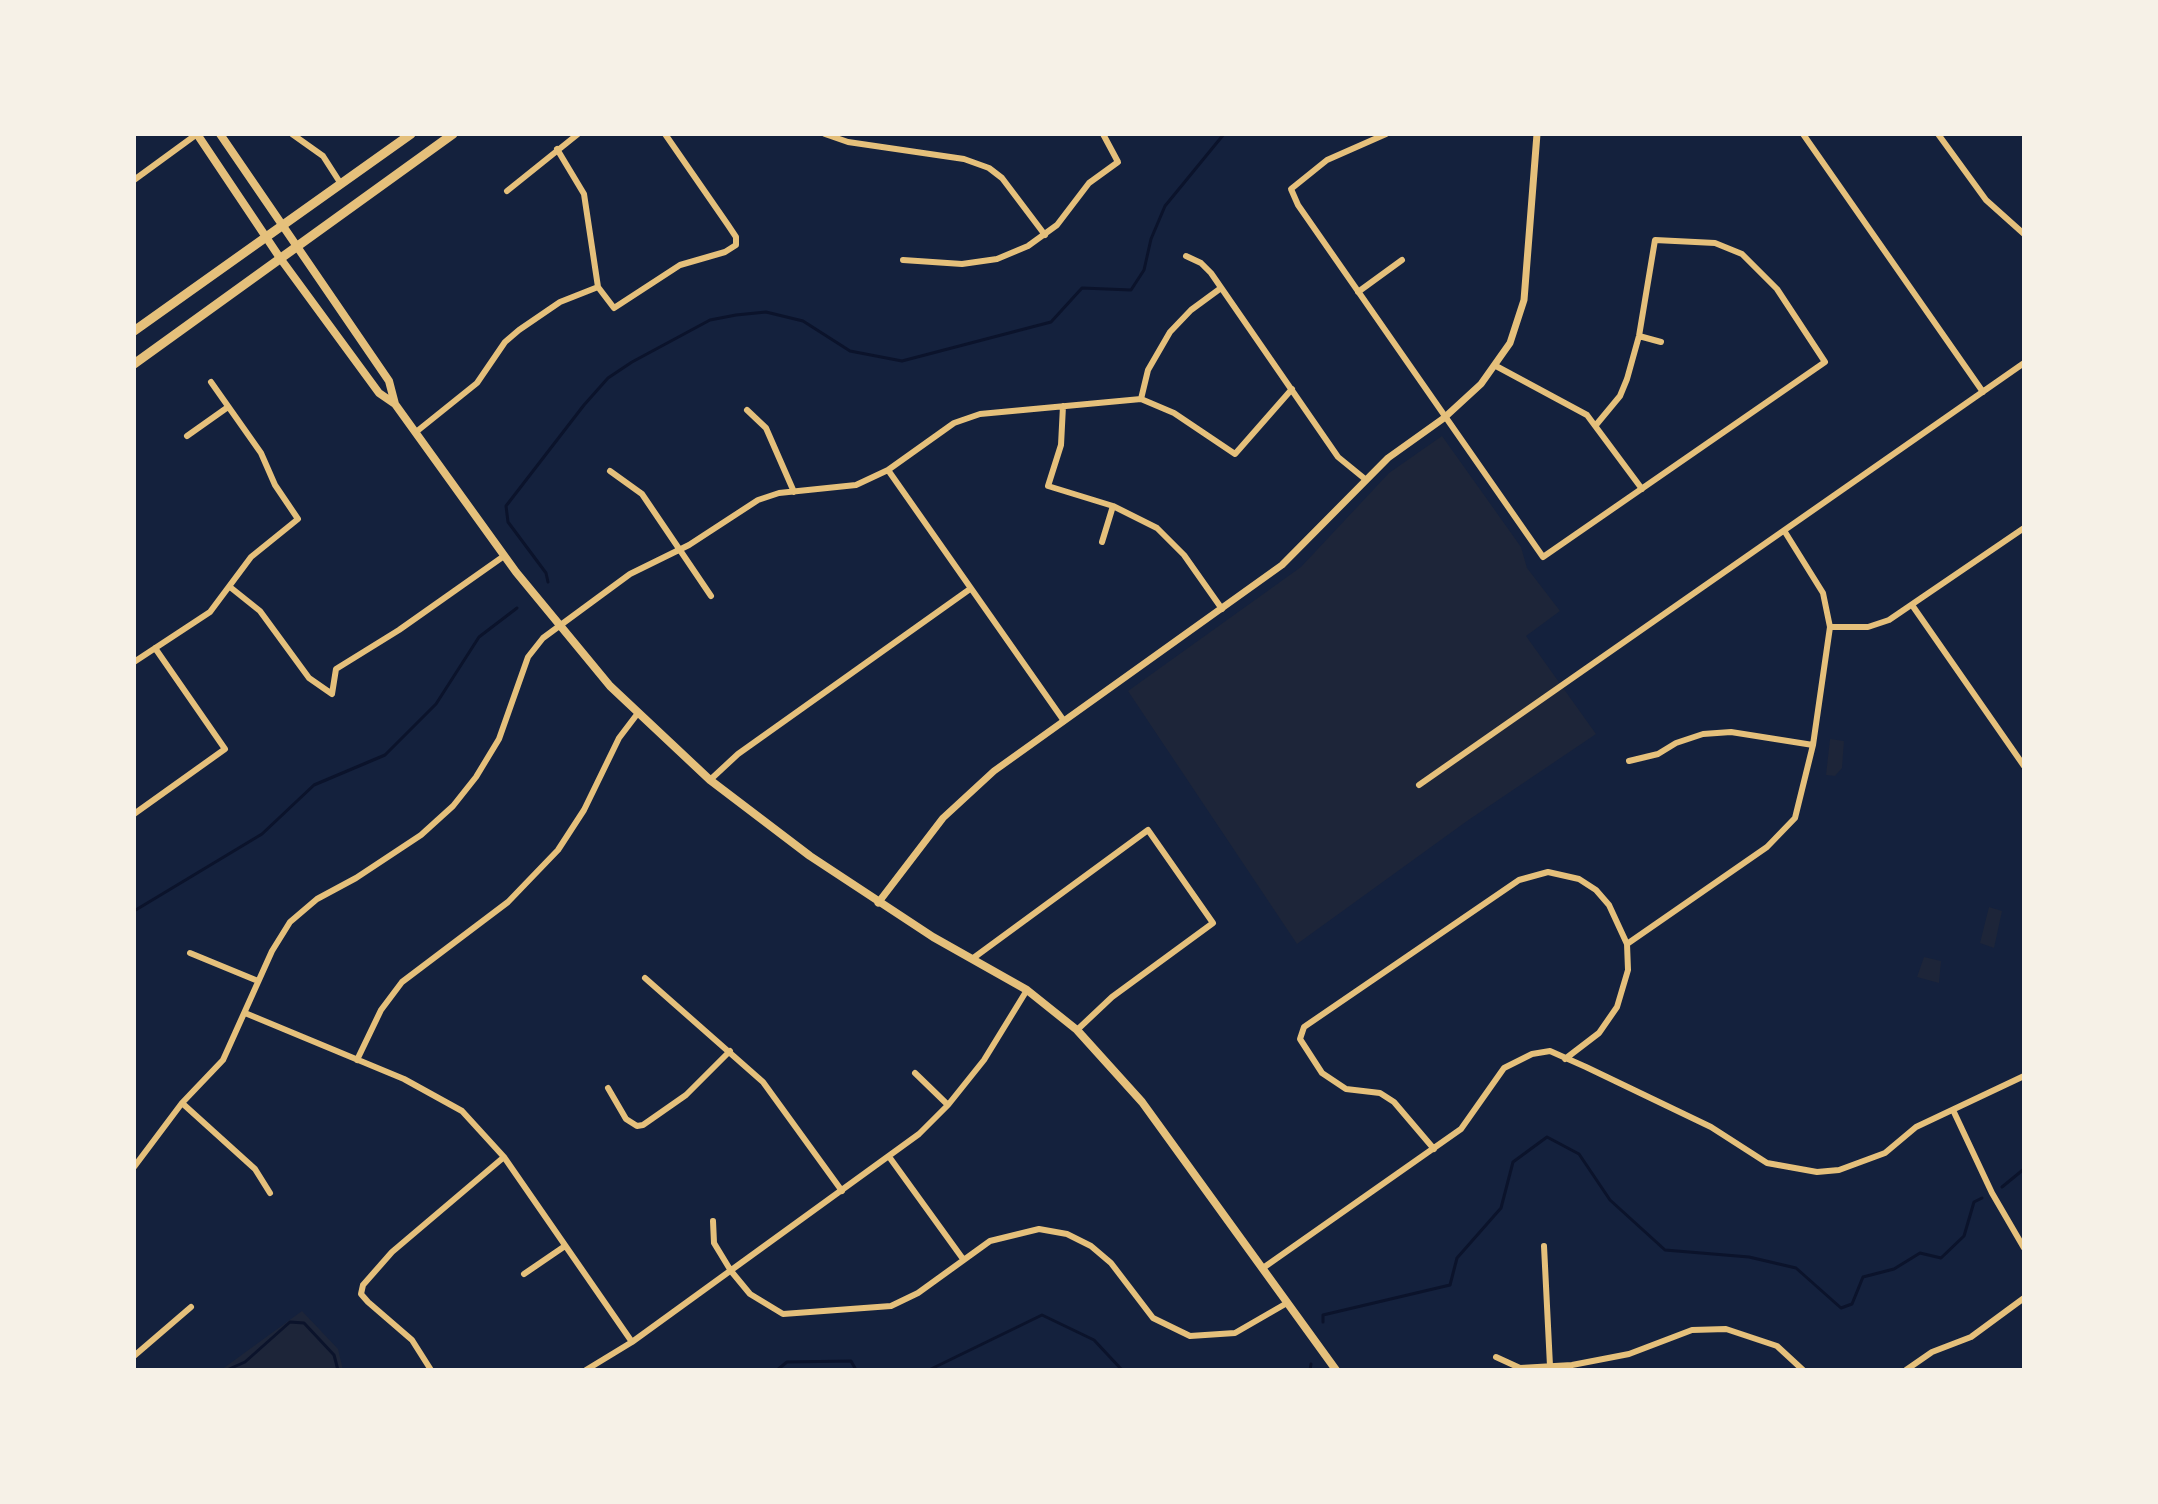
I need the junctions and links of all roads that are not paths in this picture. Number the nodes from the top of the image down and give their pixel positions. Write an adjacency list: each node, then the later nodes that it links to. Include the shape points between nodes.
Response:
1 (197, 134): 15 (street); 21 (main road)
2 (220, 134): 18 (main road)
3 (292, 134): 16 (street, via 323,156)
4 (411, 134): 16 (main road)
5 (453, 134): 22 (main road)
6 (578, 134): 14 (street)
7 (665, 134): 27 (street, via 736,237 736,245 680,265 614,308)
8 (825, 134): 20 (street, via 989,168)
9 (1103, 134): 20 (street, via 1118,162 1089,183)
10 (1386, 134): 29 (street, via 1327,160 1291,189)
11 (1537, 134): 35 (street, via 1527,287 1510,343)
12 (1803, 134): 38 (street)
13 (1938, 134): 19 (street, via 1986,200)
14 (557, 149): 17 (street); 27 (street, via 584,194)
15 (134, 180)
16 (341, 184): 18 (main road)
17 (507, 191)
18 (283, 224): 21 (main road); 22 (main road)
19 (2024, 234)
20 (1045, 235): 25 (street, via 1011,255 984,262)
21 (265, 236): 24 (main road); 30 (main road)
22 (297, 246): 24 (main road); 40 (main road, via 389,381)
23 (1186, 256): 28 (street, via 1206,267)
24 (280, 258): 34 (main road); 40 (main road, via 379,393)
25 (903, 260)
26 (1402, 260): 29 (street)
27 (598, 287): 46 (street, via 560,302 519,330 477,383)
28 (1221, 288): 37 (street); 39 (street, via 1170,332 1148,370)
29 (1358, 292): 44 (street)
30 (134, 331)
31 (1639, 336): 32 (street); 45 (street, via 1620,396); 51 (street, via 1655,240 1698,241 1729,247 1755,263 1825,362)
32 (1661, 342)
33 (2024, 363): 38 (street)
34 (134, 364)
35 (1496, 366): 44 (street); 45 (street, via 1571,403)
36 (211, 382): 42 (street)
37 (1292, 389): 39 (street, via 1235,454 1174,413); 50 (street, via 1338,457)
38 (1983, 392): 55 (street)
39 (1141, 399): 41 (street)
40 (395, 404): 46 (main road)
41 (1063, 406): 48 (street, via 969,417); 53 (street, via 1061,445 1048,486)
42 (228, 407): 47 (street); 59 (street, via 298,519 251,557)
43 (747, 410): 52 (street, via 766,428)
44 (1444, 418): 50 (street); 51 (street, via 1543,557)
45 (1596, 425): 51 (street)
46 (416, 432): 58 (main road)
47 (187, 436)
48 (888, 470): 52 (street, via 842,488); 60 (street)
49 (610, 471): 57 (street, via 642,494)
50 (1365, 479): 63 (street, via 1293,556)
51 (1642, 489)
52 (794, 492): 57 (street, via 758,500)
53 (1113, 506): 56 (street); 63 (street, via 1174,543)
54 (2024, 528): 62 (street)
55 (1785, 532): 65 (street, via 1823,593); 74 (street)
56 (1102, 542)
57 (681, 550): 61 (street); 64 (street, via 630,574)
58 (504, 556): 59 (street, via 336,669 332,694 309,678 260,611); 64 (main road)
59 (230, 587): 66 (street, via 203,618)
60 (970, 589): 69 (street); 73 (street, via 738,754)
61 (711, 596)
62 (1912, 605): 65 (street, via 1868,627); 72 (street)
63 (1222, 609): 69 (street)
64 (559, 625): 68 (main road); 81 (street, via 528,657 499,739 466,791 421,835 304,909 278,937)
65 (1830, 627): 70 (street)
66 (155, 648): 67 (street); 75 (street, via 225,749)
67 (134, 662)
68 (638, 713): 73 (main road); 87 (street, via 558,850 508,902 402,982 381,1010)
69 (1064, 721): 76 (street, via 960,801)
70 (1813, 745): 71 (street, via 1731,732 1703,734); 77 (street, via 1795,818 1781,836)
71 (1629, 761)
72 (2024, 766)
73 (710, 780): 76 (main road)
74 (1419, 785)
75 (134, 814)
76 (878, 903): 79 (main road)
77 (1627, 944): 86 (street, via 1628,970 1617,1007 1599,1033); 94 (street, via 1596,890 1579,879 1548,872 1519,880 1489,899 1304,1027 1300,1039 1322,1073 1346,1089 1380,1093 1394,1102)
78 (190, 953): 81 (street)
79 (972, 959): 82 (main road); 84 (street, via 1148,830 1213,923 1112,997)
80 (645, 978): 85 (street)
81 (258, 981): 83 (street)
82 (1027, 990): 84 (main road); 92 (street, via 984,1060)
83 (245, 1013): 87 (street); 91 (street, via 223,1060)
84 (1077, 1030): 105 (main road, via 1142,1102)
85 (730, 1051): 90 (street, via 686,1095 643,1125 626,1119); 98 (street, via 777,1098)
86 (1565, 1059): 93 (street, via 1711,1127 1767,1163 1789,1169 1817,1172 1863,1162); 94 (street, via 1550,1051 1504,1068 1473,1115)
87 (357, 1060): 95 (street, via 443,1099 477,1125)
88 (915, 1073): 92 (street)
89 (2024, 1076): 93 (street)
90 (608, 1088)
91 (182, 1103): 97 (street); 99 (street, via 255,1169)
92 (948, 1105): 96 (street)
93 (1953, 1110): 103 (street)
94 (1434, 1149): 105 (street)
95 (504, 1157): 101 (street); 115 (street, via 392,1252 363,1285 361,1294 412,1340)
96 (890, 1158): 98 (street); 104 (street)
97 (134, 1167)
98 (842, 1191): 106 (street)
99 (270, 1193)
100 (713, 1221): 106 (street, via 714,1243)
101 (565, 1246): 107 (street); 111 (street)
102 (1544, 1246): 114 (street)
103 (2024, 1248)
104 (963, 1259): 106 (street, via 891,1306 795,1315 771,1309); 109 (street, via 1015,1232 1067,1234 1102,1254 1153,1318 1190,1336 1235,1333)
105 (1263, 1268): 109 (main road)
106 (731, 1271): 111 (street)
107 (524, 1274)
108 (2024, 1298): 119 (street, via 1971,1337 1932,1352)
109 (1287, 1303): 117 (main road)
110 (191, 1307): 112 (street)
111 (632, 1342): 116 (street)
112 (134, 1356)
113 (1496, 1357): 114 (street, via 1520,1368)
114 (1550, 1366): 118 (street, via 1629,1354 1692,1330 1726,1329 1777,1346)
115 (431, 1370)
116 (586, 1370)
117 (1336, 1370)
118 (1803, 1370)
119 (1906, 1370)

